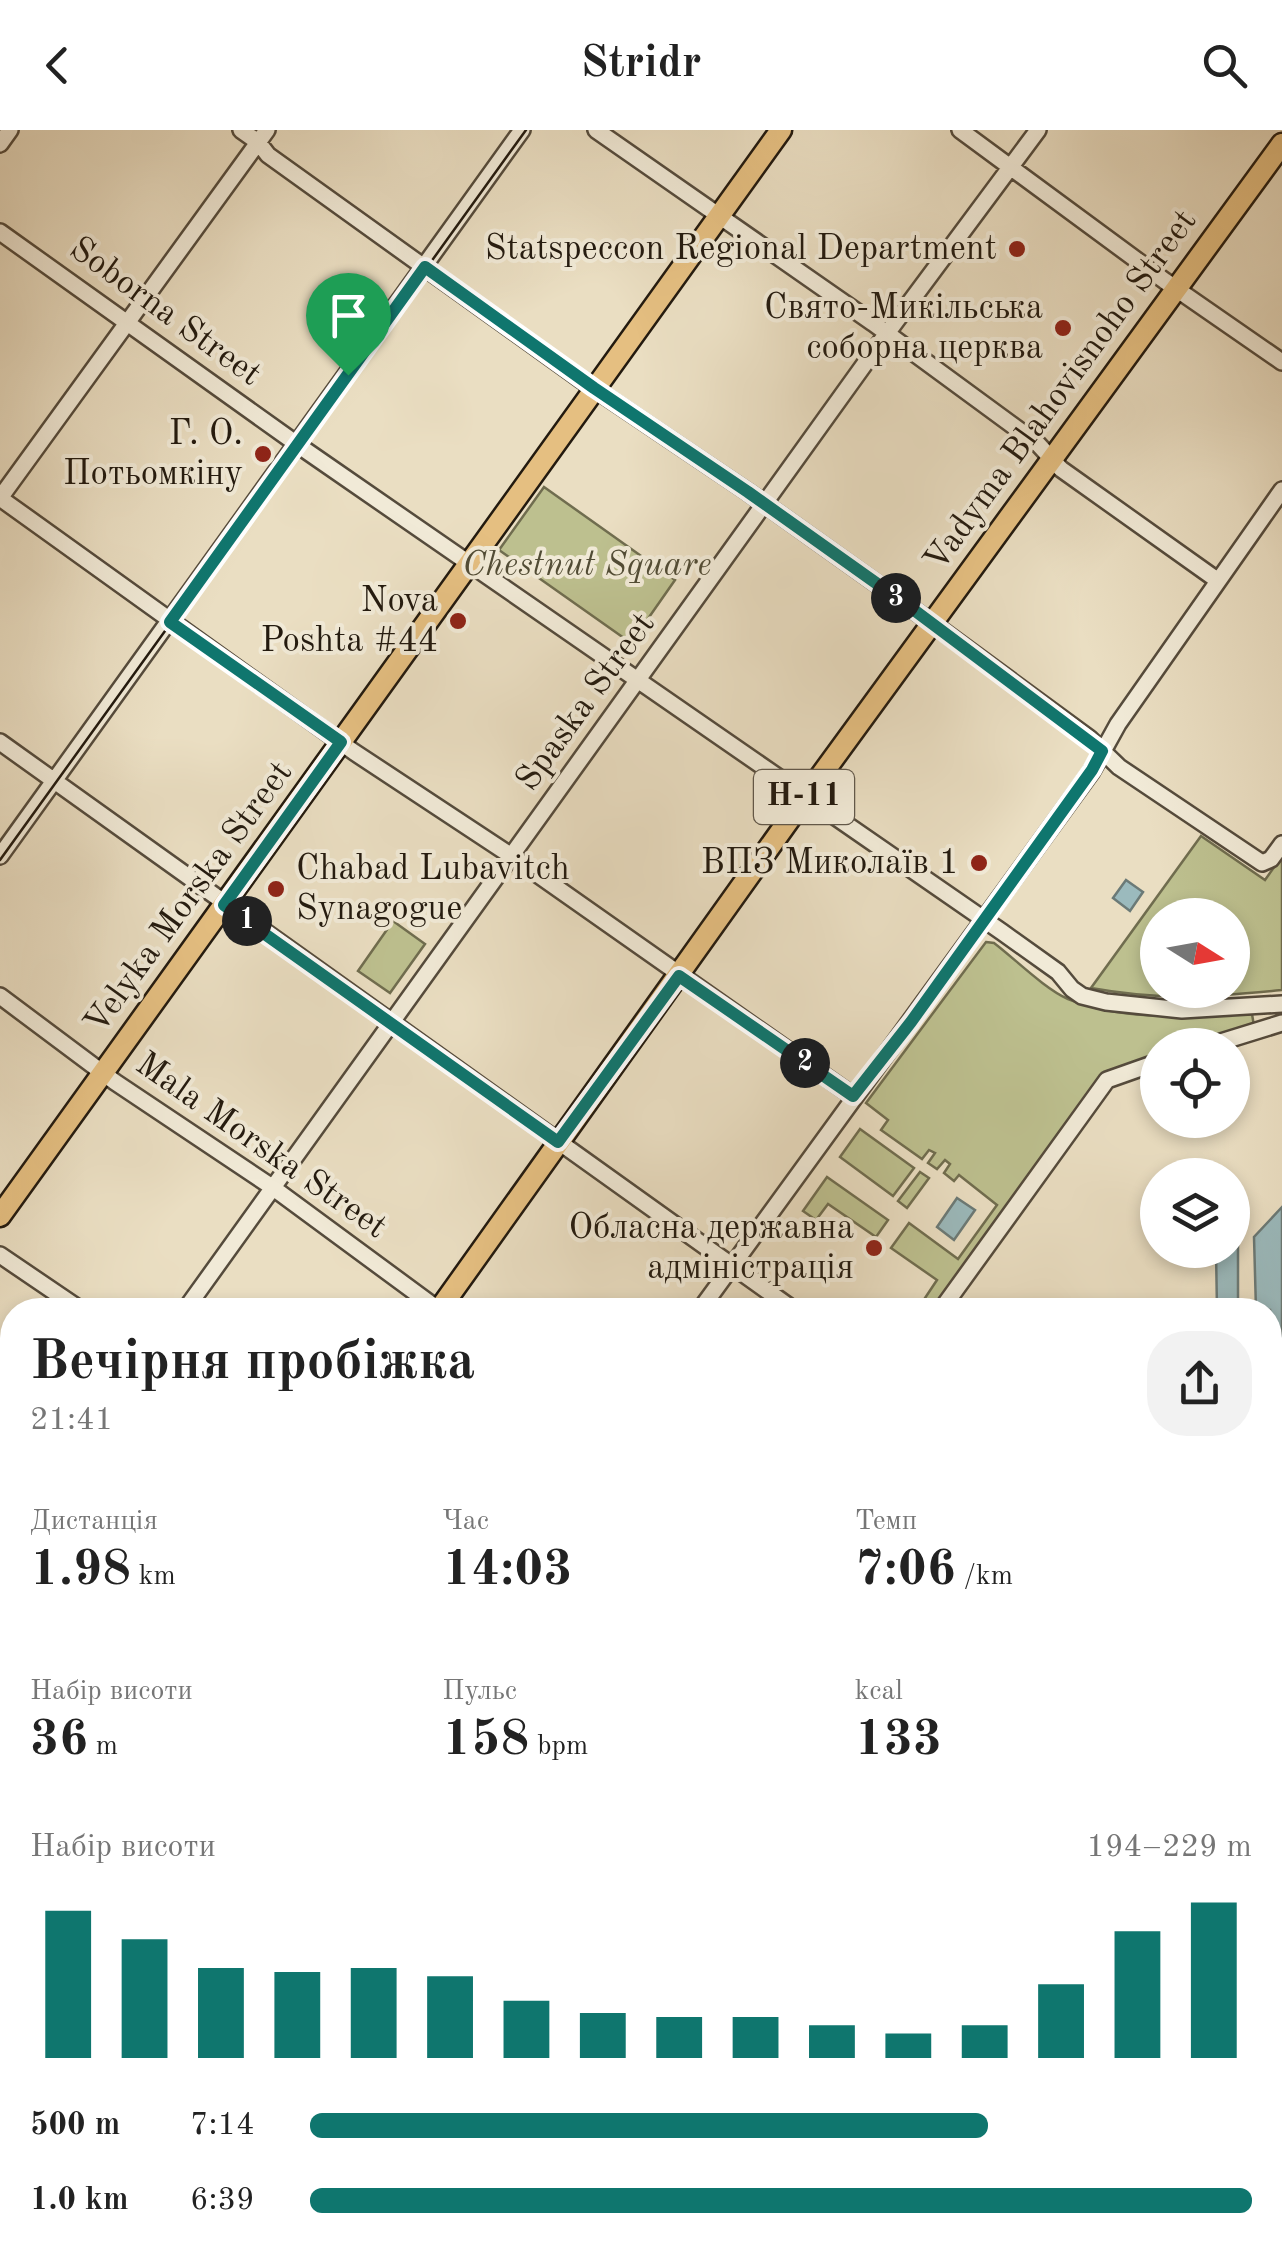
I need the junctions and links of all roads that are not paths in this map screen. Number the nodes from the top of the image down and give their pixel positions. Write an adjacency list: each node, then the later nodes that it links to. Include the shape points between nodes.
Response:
1 (10, 130): 9 (street)
2 (241, 130): 8 (street)
3 (522, 130): 14 (street)
4 (596, 130): 12 (street)
5 (780, 130): 12 (main road, Velyka Morska Street)
6 (960, 130): 11 (street)
7 (1038, 130): 11 (street, Spaska Street)
8 (262, 136): 14 (street, via 268,155); 16 (street)
9 (0, 144)
10 (1282, 144): 15 (main road, Vadyma Blahovisnoho Street / Н-11)
11 (1011, 168): 15 (street); 17 (street, Spaska Street)
12 (718, 217): 17 (street); 19 (main road, Velyka Morska Street)
13 (0, 232): 16 (street, Soborna Street)
14 (425, 267): 19 (street); 20 (street)
15 (1176, 289): 18 (street); 21 (main road, Vadyma Blahovisnoho Street / Н-11)
16 (128, 321): 20 (street, Soborna Street); 23 (street)
17 (887, 333): 21 (street, via 1038,444); 24 (street, Spaska Street)
18 (1282, 362)
19 (594, 388): 24 (street); 25 (main road, Velyka Morska Street)
20 (298, 445): 25 (street, Soborna Street); 27 (street)
21 (1050, 460): 26 (street); 28 (main road, Vadyma Blahovisnoho Street / Н-11)
22 (1282, 490): 26 (street)
23 (0, 498): 27 (street)
24 (765, 504): 28 (street); 29 (street, Spaska Street)
25 (468, 564): 29 (street, Soborna Street); 31 (main road, Velyka Morska Street)
26 (1217, 580): 32 (street)
27 (170, 622): 31 (street); 33 (street)
28 (932, 623): 32 (street); 34 (main road, Vadyma Blahovisnoho Street / Н-11)
29 (640, 680): 34 (street, Soborna Street); 36 (street, Spaska Street)
30 (0, 742): 33 (street)
31 (341, 742): 36 (street); 38 (main road, Velyka Morska Street)
32 (1102, 751): 35 (street, via 1255,861 1267,863); 39 (street)
33 (54, 780): 37 (street); 38 (street)
34 (806, 796): 39 (street, Soborna Street); 40 (main road, Vadyma Blahovisnoho Street / Н-11)
35 (1282, 844)
36 (510, 855): 40 (street); 43 (street, Spaska Street)
37 (0, 856)
38 (224, 905): 43 (street); 47 (main road, Velyka Morska Street)
39 (984, 920): 42 (street, Soborna Street, via 1082,996 1162,1010); 48 (street)
40 (679, 976): 48 (street); 49 (main road, Vadyma Blahovisnoho Street / Н-11)
41 (0, 996): 47 (street, Mala Morska Street)
42 (1282, 1004)
43 (391, 1022): 49 (street); 50 (street, Spaska Street)
44 (1282, 1023): 45 (street)
45 (1250, 1033)
46 (1140, 1068): 60 (street, via 1108,1080)
47 (103, 1073): 50 (street, Mala Morska Street); 51 (main road, Velyka Morska Street)
48 (853, 1096): 53 (street)
49 (558, 1142): 53 (street); 57 (main road, Vadyma Blahovisnoho Street / Н-11)
50 (272, 1186): 55 (street, Spaska Street); 56 (street, Mala Morska Street)
51 (0, 1216)
52 (0, 1255): 54 (street)
53 (732, 1266): 58 (street); 59 (street)
54 (63, 1298)
55 (193, 1298)
56 (423, 1298)
57 (448, 1298)
58 (709, 1298)
59 (777, 1298)
60 (949, 1298)

